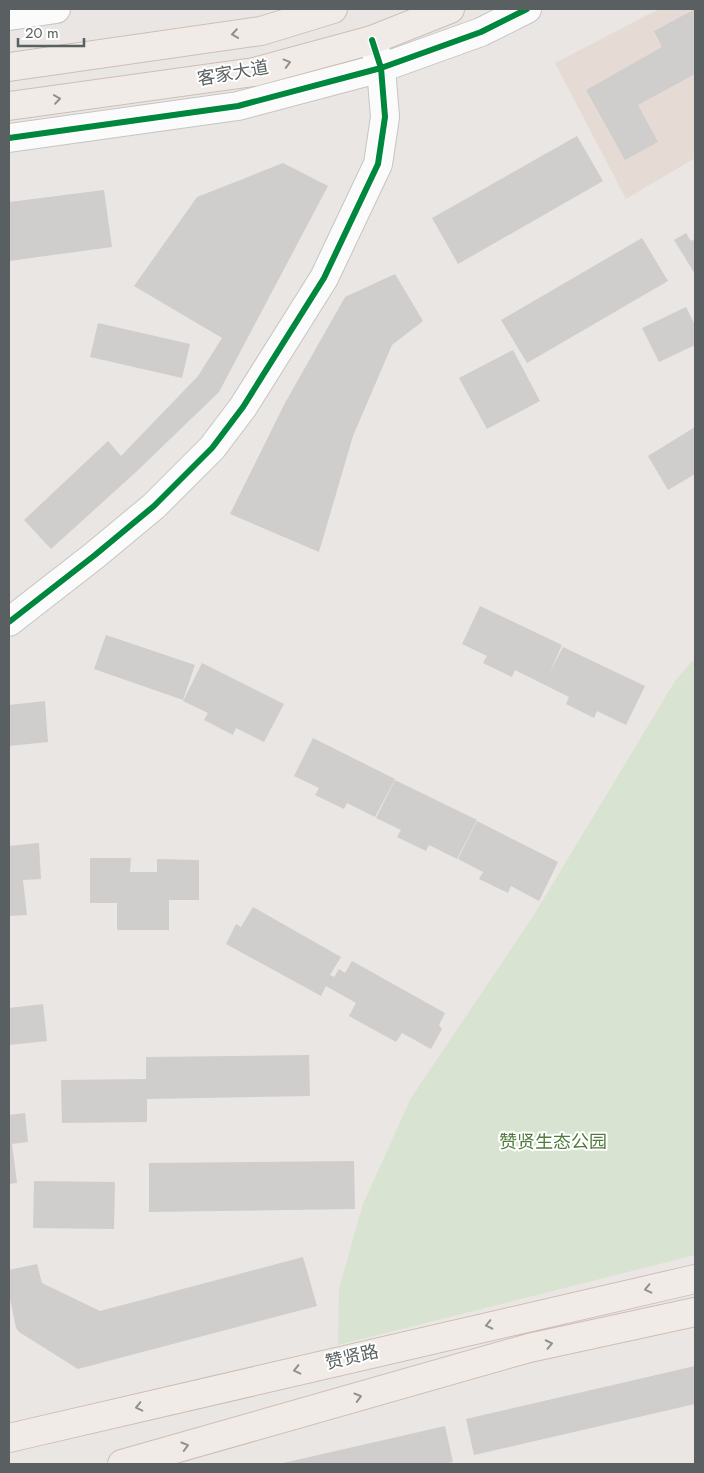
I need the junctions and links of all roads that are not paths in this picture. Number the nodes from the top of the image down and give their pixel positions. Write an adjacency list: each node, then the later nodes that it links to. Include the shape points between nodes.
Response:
1 (56, 9): 5 (street)
2 (333, 9): 7 (main road, 客家大道, one-way to 7, via 260,31)
3 (450, 9): 6 (main road, 客家大道)
4 (527, 9): 8 (street, via 481,32)
5 (9, 16)
6 (372, 40): 8 (street); 9 (main road, 客家大道, one-way to 6, via 254,72)
7 (9, 67)
8 (381, 68): 10 (street, via 238,106); 11 (street, via 385,117 378,164 324,278 243,407 212,448 154,506)
9 (9, 106)
10 (9, 138)
11 (9, 622)
12 (695, 1278): 14 (main road, 赞贤路, one-way to 14)
13 (695, 1312): 15 (main road, one-way to 13, via 529,1348)
14 (9, 1438)
15 (122, 1464)

